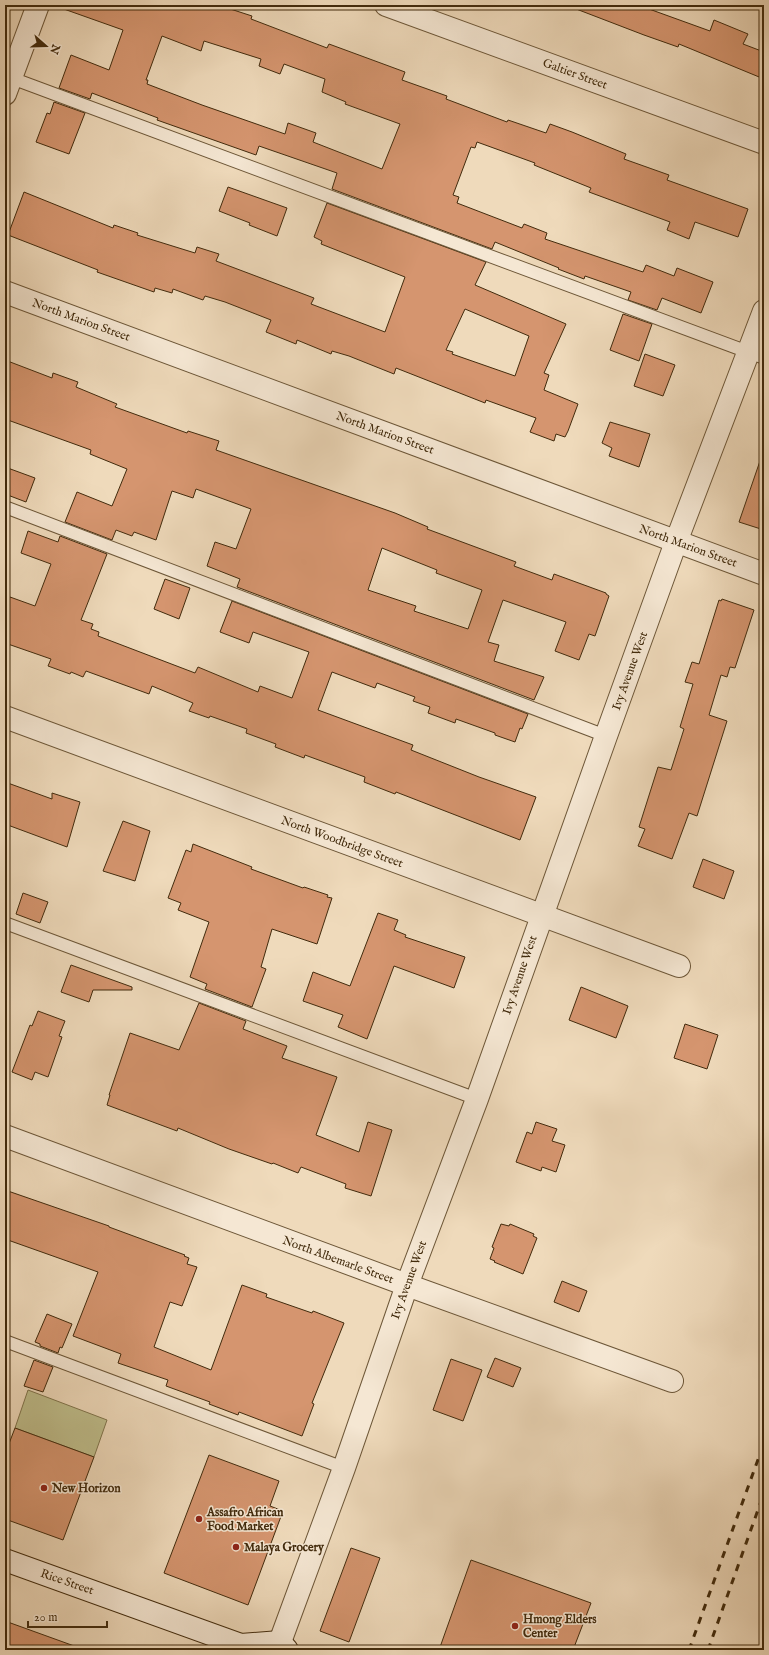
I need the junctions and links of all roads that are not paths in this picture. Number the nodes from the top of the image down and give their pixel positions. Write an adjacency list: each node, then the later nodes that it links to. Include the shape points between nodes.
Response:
1 (38, 5): 3 (street)
2 (386, 5): 4 (street, Galtier Street)
3 (7, 82): 7 (lane)
4 (764, 143)
5 (5, 292): 9 (street, North Marion Street)
6 (764, 311): 7 (street, Ivy Avenue West)
7 (756, 356): 9 (street, Ivy Avenue West)
8 (5, 507): 12 (lane)
9 (676, 542): 10 (street, North Marion Street); 12 (street, Ivy Avenue West)
10 (764, 574)
11 (5, 717): 13 (street, North Woodbridge Street)
12 (606, 736): 13 (street, Ivy Avenue West)
13 (541, 916): 15 (street, North Woodbridge Street); 16 (street, Ivy Avenue West)
14 (5, 923): 16 (lane)
15 (679, 966)
16 (477, 1099): 18 (street, Ivy Avenue West)
17 (5, 1136): 18 (street, North Albemarle Street)
18 (407, 1285): 20 (street, North Albemarle Street); 21 (street, Ivy Avenue West)
19 (5, 1341): 21 (lane)
20 (672, 1381)
21 (344, 1468): 23 (street, Ivy Avenue West)
22 (5, 1560): 24 (street, Rice Street)
23 (284, 1646): 24 (street, Rice Street)
24 (244, 1647)

